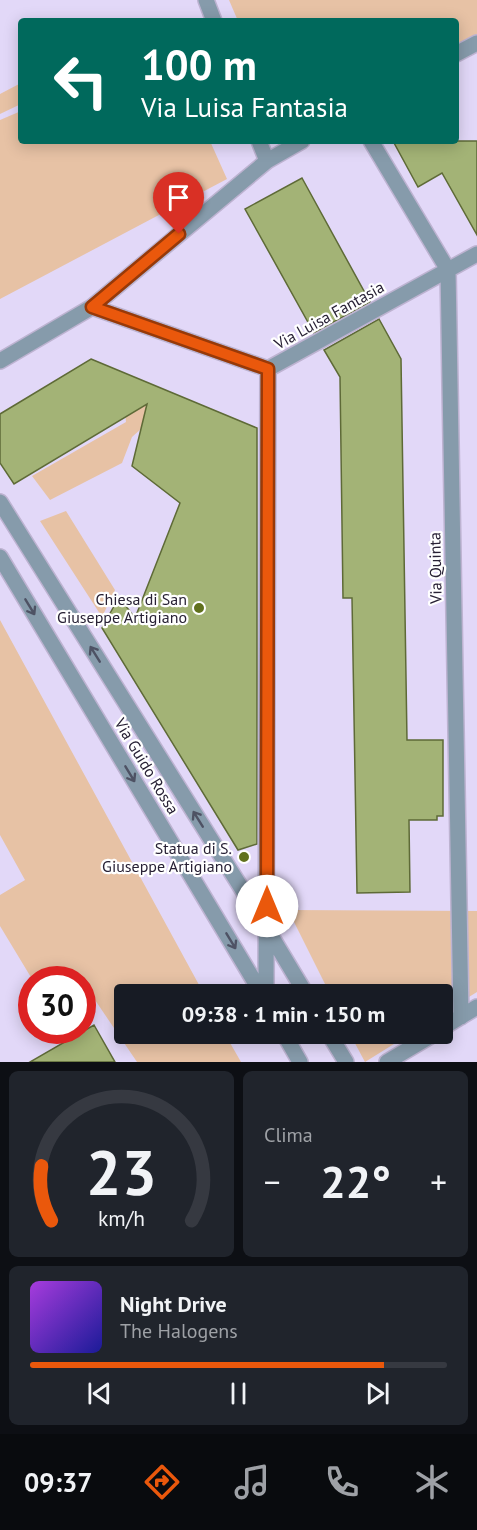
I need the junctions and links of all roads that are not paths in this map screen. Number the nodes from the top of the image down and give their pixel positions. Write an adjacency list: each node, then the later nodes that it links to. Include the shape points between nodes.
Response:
1 (206, 0): 2 (street)
2 (213, 18)
3 (477, 43): 4 (street)
4 (459, 52)
5 (260, 144): 8 (street)
6 (297, 144): 8 (street)
7 (373, 144): 10 (street, Via Quinta)
8 (267, 161): 11 (street)
9 (477, 254): 10 (street, Via Luisa Fantasia)
10 (448, 270): 13 (street, Via Luisa Fantasia); 21 (street, Via Quinta)
11 (92, 307): 12 (street); 13 (street, Via Luisa Fantasia)
12 (0, 361)
13 (268, 369): 16 (street)
14 (0, 502): 16 (street, one-way to 14)
15 (0, 557): 17 (street, Via Guido Rossa, one-way to 17)
16 (267, 929): 18 (street); 19 (street)
17 (258, 984)
18 (264, 984)
19 (300, 984)
20 (477, 1007): 21 (street)
21 (461, 1017): 22 (street)
22 (453, 1022)
23 (290, 1044): 26 (street)
24 (335, 1044): 27 (street)
25 (417, 1044): 28 (street)
26 (300, 1062)
27 (346, 1062)
28 (387, 1062)

